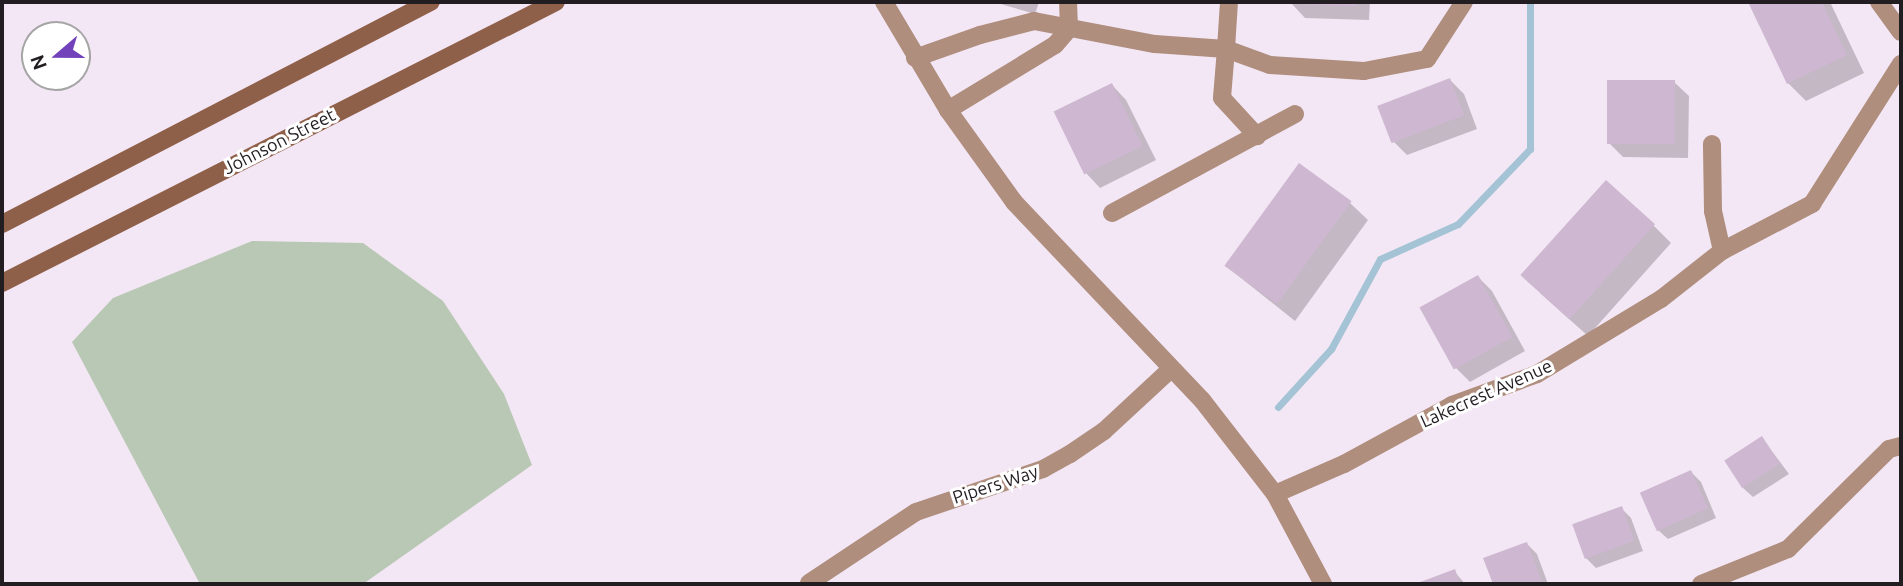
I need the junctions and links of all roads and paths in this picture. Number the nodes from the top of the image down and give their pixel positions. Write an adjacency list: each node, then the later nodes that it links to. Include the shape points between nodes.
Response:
1 (431, 2): 18 (main road)
2 (556, 2): 20 (main road, Johnson Street)
3 (884, 2): 11 (street)
4 (1068, 2): 8 (street)
5 (1229, 2): 10 (street)
6 (1464, 2): 10 (street, via 1427,59 1364,71 1270,65)
7 (1879, 2): 9 (street)
8 (1069, 29): 10 (street, via 1202,50); 11 (street, via 1034,21); 13 (street, via 1055,45)
9 (1901, 32)
10 (1227, 49): 15 (street, via 1222,98)
11 (915, 58): 13 (street)
12 (1901, 64): 19 (street, Lakecrest Avenue, via 1812,204)
13 (948, 110): 21 (street, via 1014,202)
14 (1295, 114): 15 (street)
15 (1256, 136): 17 (street)
16 (1712, 144): 19 (street, via 1713,211)
17 (1112, 214)
18 (2, 224)
19 (1722, 251): 23 (street, Lakecrest Avenue, via 1651,306 1537,374 1452,405 1344,464)
20 (2, 283)
21 (1171, 369): 23 (street, via 1202,400); 24 (street, Pipers Way, via 1104,431 1070,454 1043,469 916,512)
22 (1901, 446): 26 (street, via 1889,449 1788,549)
23 (1275, 494): 25 (street)
24 (808, 583)
25 (1323, 584)
26 (1701, 584)

